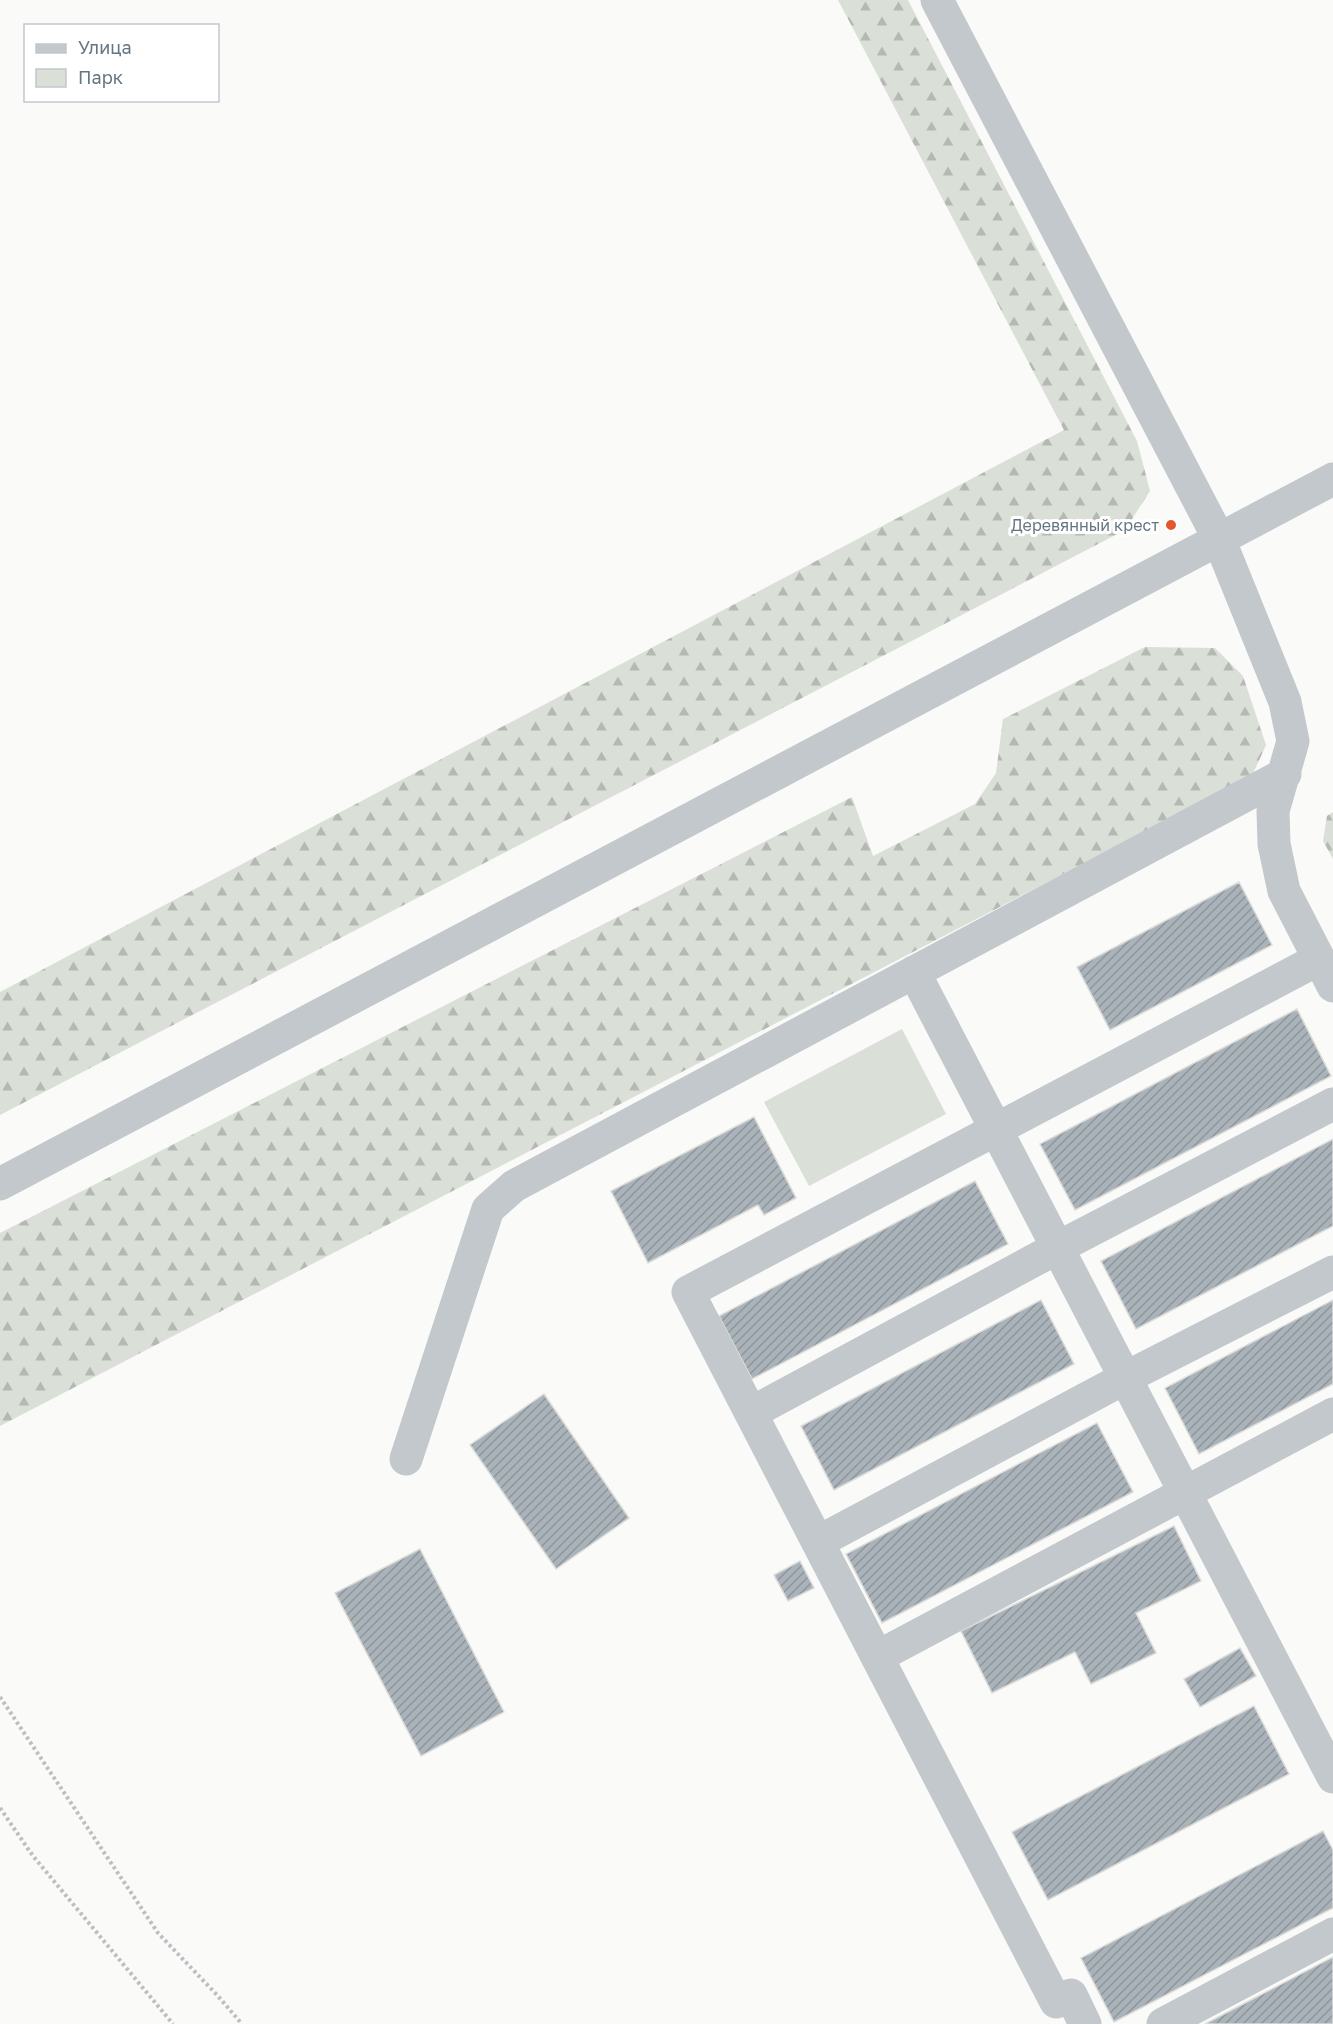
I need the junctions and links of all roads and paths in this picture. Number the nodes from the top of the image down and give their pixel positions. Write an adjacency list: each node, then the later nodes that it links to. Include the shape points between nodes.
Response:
1 (937, 0): 3 (street)
2 (1333, 479): 3 (street)
3 (1219, 539): 4 (street, via 1285,702 1293,741); 9 (street)
4 (1285, 774): 5 (street); 6 (street, via 1273,812 1274,844 1284,891)
5 (914, 972): 8 (street); 15 (street, via 514,1186 488,1209)
6 (1326, 972): 8 (street)
7 (1333, 1104): 10 (street)
8 (995, 1130): 10 (street); 13 (street, via 688,1292)
9 (0, 1184)
10 (1057, 1248): 12 (street); 13 (street)
11 (1333, 1272): 12 (street)
12 (1125, 1378): 16 (street); 17 (street)
13 (751, 1413): 17 (street)
14 (1333, 1414): 16 (street)
15 (406, 1459)
16 (1185, 1492): 18 (street); 20 (street)
17 (818, 1542): 18 (street)
18 (877, 1657): 25 (street, via 1056,2002 1071,1995)
19 (0, 1697): 24 (path, via 158,1933)
20 (1333, 1777)
21 (0, 1808): 23 (path, via 33,1856)
22 (1333, 1934): 26 (street)
23 (173, 2024)
24 (242, 2024)
25 (1085, 2024)
26 (1163, 2024)

